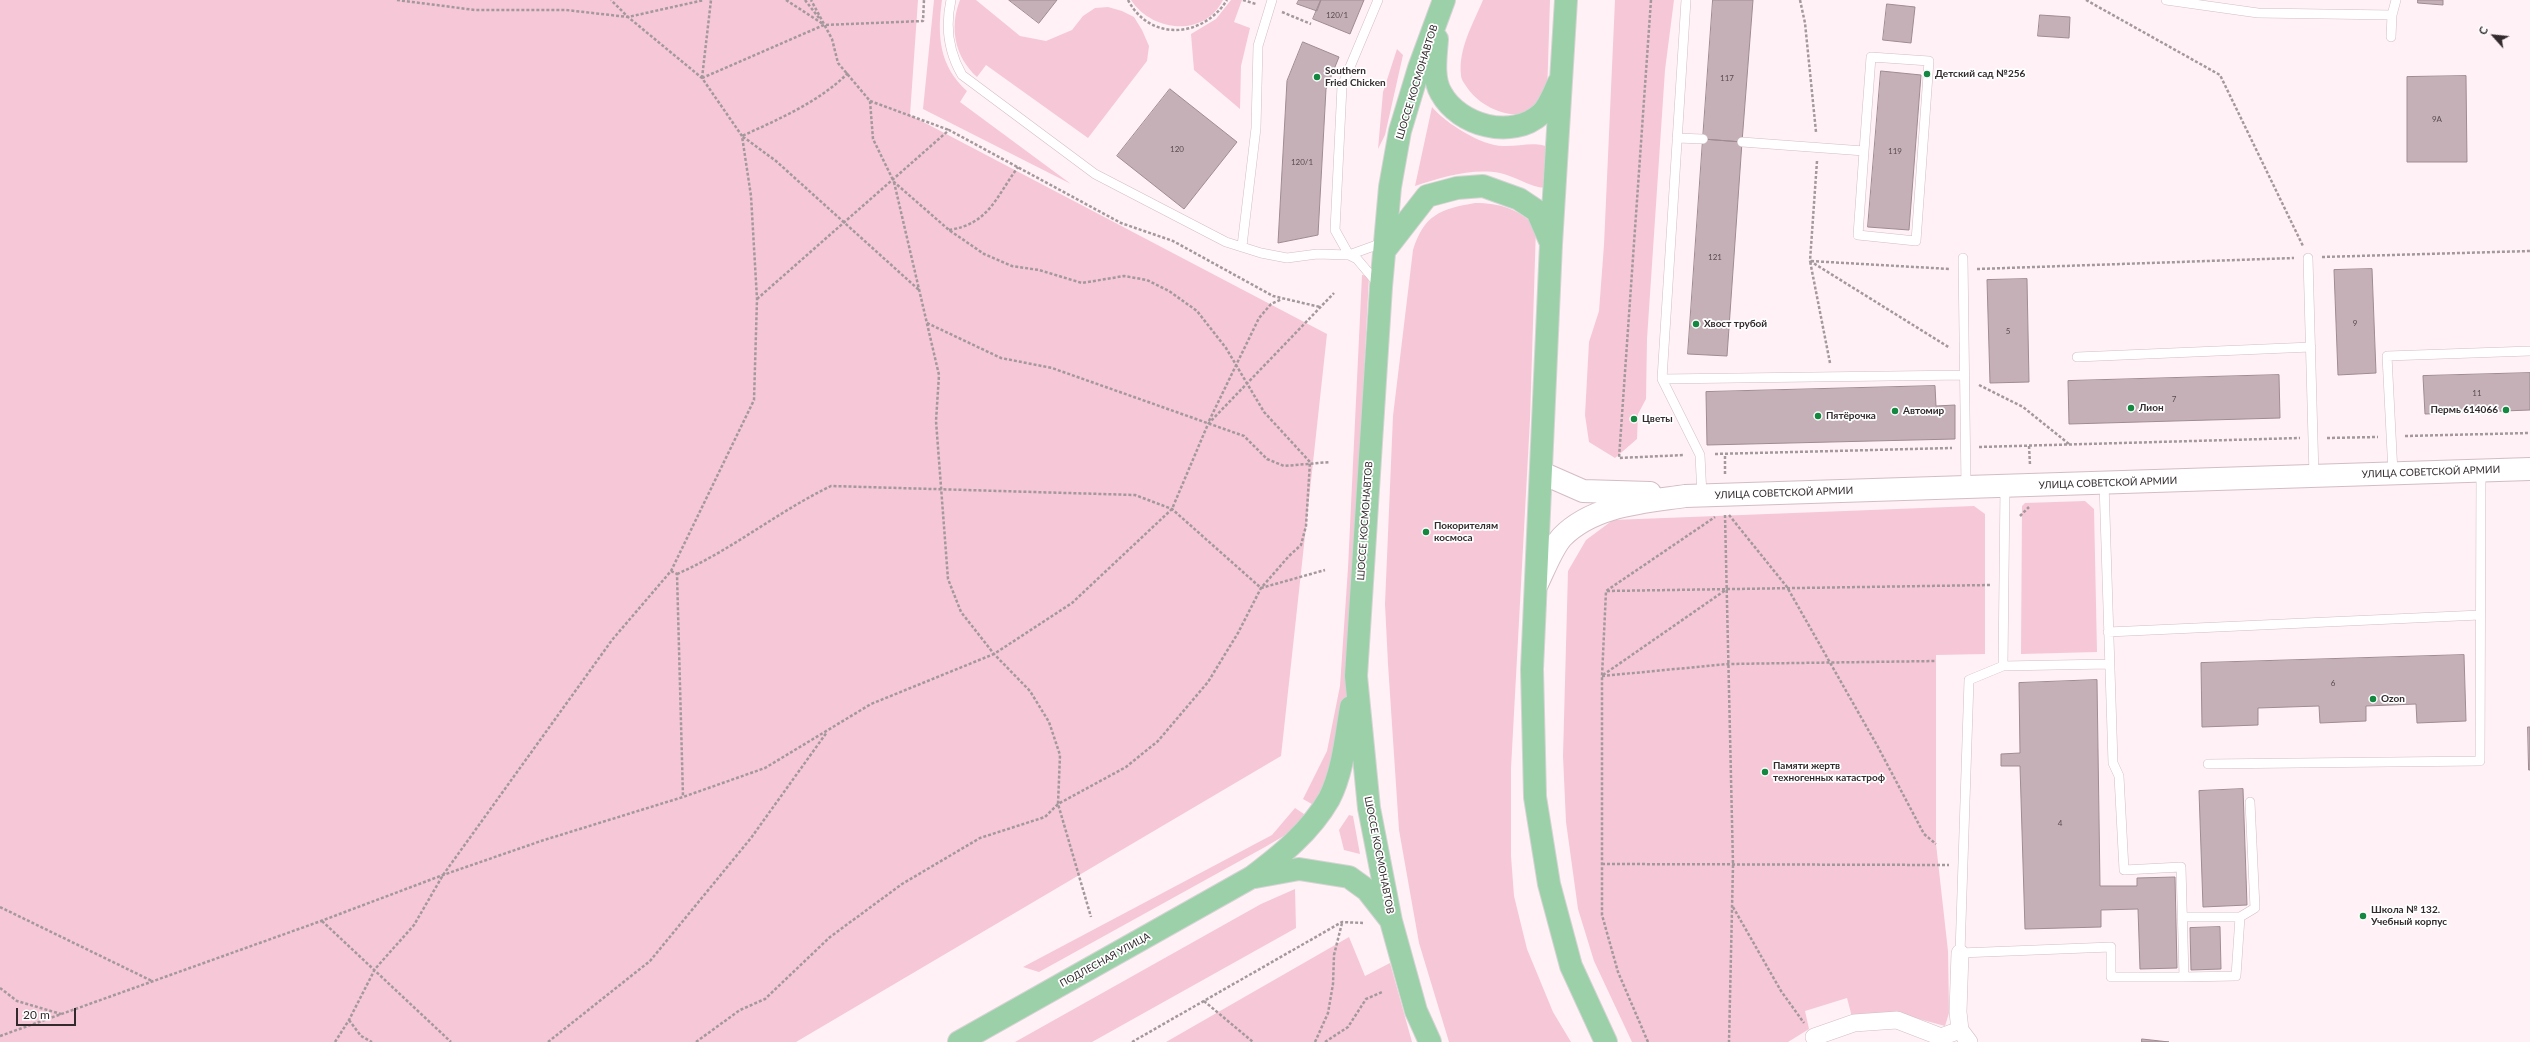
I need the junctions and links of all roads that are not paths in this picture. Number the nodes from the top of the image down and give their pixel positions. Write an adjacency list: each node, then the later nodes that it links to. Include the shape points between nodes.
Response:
1 (951, 0): 17 (lane, via 948,36 952,58 962,75 972,84 1095,174 1226,242)
2 (1272, 0): 17 (lane, via 1258,46 1256,128)
3 (1378, 0): 19 (lane, via 1342,86 1335,230)
4 (1566, 0): 11 (main road)
5 (1686, 0): 12 (lane)
6 (2166, 0): 9 (lane, via 2258,13)
7 (2396, 0): 9 (lane)
8 (1441, 8): 11 (main road, via 1436,68 1440,92 1453,108 1475,123 1503,128 1527,124 1542,113); 18 (main road, ШОССЕ КОСМОНАВТОВ, via 1400,131 1390,186)
9 (2392, 15): 10 (lane)
10 (2391, 37)
11 (1562, 77): 16 (main road)
12 (1677, 138): 13 (lane); 27 (lane)
13 (1703, 139)
14 (1742, 142): 15 (lane)
15 (1864, 151): 15 (lane, via 1871,56 1929,61 1916,241 1858,235)
16 (1551, 244): 18 (main road, via 1537,211 1519,199 1483,186 1457,188 1427,196); 31 (main road)
17 (1242, 246): 19 (lane, via 1287,258 1317,254)
18 (1385, 246): 19 (lane); 22 (main road, ШОССЕ КОСМОНАВТОВ)
19 (1350, 255): 22 (lane)
20 (1962, 258): 26 (lane)
21 (2308, 258): 23 (lane)
22 (1381, 287): 42 (main road, ШОССЕ КОСМОНАВТОВ)
23 (2311, 347): 25 (lane); 32 (lane)
24 (2530, 351): 30 (lane, via 2387,356)
25 (2077, 357)
26 (1965, 375): 27 (lane); 35 (lane)
27 (1662, 379): 36 (lane, via 1700,455)
28 (2530, 469): 29 (street, УЛИЦА СОВЕТСКОЙ АРМИИ)
29 (2481, 470): 30 (street, УЛИЦА СОВЕТСКОЙ АРМИИ); 38 (lane)
30 (2393, 473): 32 (street, УЛИЦА СОВЕТСКОЙ АРМИИ)
31 (1542, 474): 36 (street, УЛИЦА СОВЕТСКОЙ АРМИИ, via 1583,491); 37 (main road)
32 (2314, 476): 33 (street, УЛИЦА СОВЕТСКОЙ АРМИИ)
33 (2104, 483): 34 (street, УЛИЦА СОВЕТСКОЙ АРМИИ); 39 (lane)
34 (2005, 486): 35 (street, УЛИЦА СОВЕТСКОЙ АРМИИ); 41 (lane)
35 (1966, 487): 36 (street, УЛИЦА СОВЕТСКОЙ АРМИИ)
36 (1693, 496): 37 (street, УЛИЦА СОВЕТСКОЙ АРМИИ, via 1634,504 1587,518 1562,538)
37 (1536, 586): 55 (main road, via 1532,669 1535,797 1549,884 1571,966)
38 (2480, 615): 39 (lane); 43 (lane, via 2480,761)
39 (2108, 632): 40 (lane)
40 (2108, 664): 41 (lane); 46 (lane, via 2113,763 2120,776 2124,870 2181,867)
41 (2003, 666): 49 (lane, via 1969,680)
42 (1356, 676): 45 (main road, via 1347,733 1329,798 1310,826 1287,850); 48 (main road, ШОССЕ КОСМОНАВТОВ, via 1369,808)
43 (2208, 764)
44 (2250, 802): 47 (lane, via 2255,908)
45 (1252, 877): 48 (main road, via 1299,868 1349,877 1367,890); 53 (main road, ПОДЛЕСНАЯ УЛИЦА)
46 (2182, 917): 47 (lane); 50 (lane)
47 (2240, 917): 50 (lane, via 2236,976)
48 (1391, 921): 54 (main road, ШОССЕ КОСМОНАВТОВ, via 1416,1010)
49 (1960, 952): 50 (lane, via 2111,947 2111,977); 51 (street, via 1958,1012)
50 (2184, 976)
51 (1965, 1036): 52 (street, via 1941,1037 1897,1020 1854,1023)
52 (1814, 1037)
53 (959, 1042)
54 (1430, 1042)
55 (1606, 1042)

